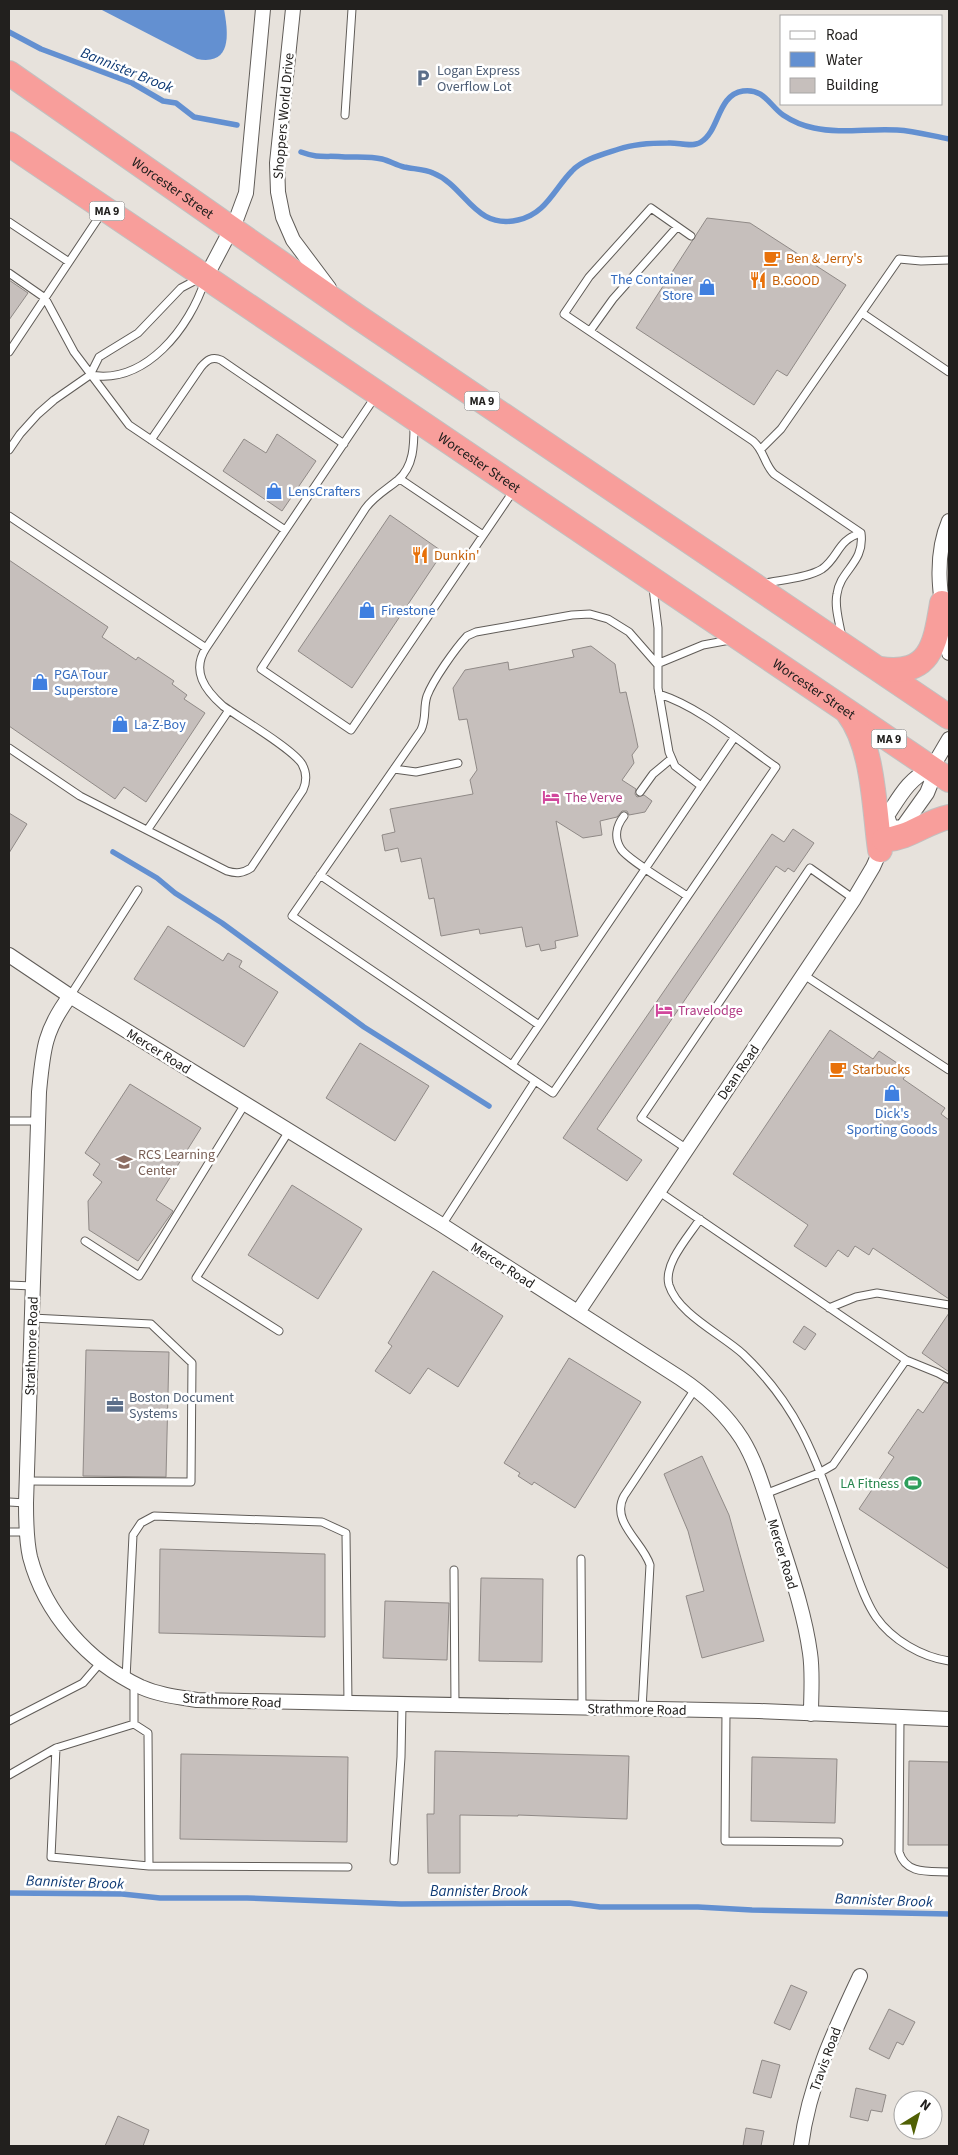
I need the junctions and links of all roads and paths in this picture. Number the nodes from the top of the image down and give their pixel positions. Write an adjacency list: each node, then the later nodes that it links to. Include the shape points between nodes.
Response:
1 (263, 9): 10 (street, via 247,183)
2 (293, 9): 18 (street, Shoppers World Drive, via 277,163 279,201 289,231 305,259)
3 (352, 9): 5 (lane)
4 (13, 76): 10 (highway, Worcester Street / MA 9)
5 (345, 115)
6 (9, 144): 7 (highway, Worcester Street / MA 9)
7 (104, 209): 13 (lane); 15 (highway, Worcester Street / MA 9)
8 (9, 222): 13 (lane)
9 (678, 227): 11 (lane); 19 (lane, via 612,299); 19 (lane, via 651,208 590,277 564,314)
10 (232, 230): 15 (street); 18 (highway, Worcester Street / MA 9)
11 (690, 236)
12 (949, 260): 17 (lane, via 899,259)
13 (69, 262): 16 (lane)
14 (9, 273): 16 (lane)
15 (206, 277): 22 (lane, via 181,288 146,326 99,357); 22 (lane, via 190,315 158,353 127,372); 23 (highway, Worcester Street / MA 9)
16 (45, 298): 20 (lane); 22 (lane)
17 (862, 313): 21 (lane); 27 (lane, via 781,429)
18 (358, 317): 37 (highway, Worcester Street / MA 9)
19 (590, 331): 27 (lane)
20 (9, 352)
21 (949, 372)
22 (90, 375): 25 (lane, via 129,425); 28 (lane, via 38,414)
23 (378, 393): 24 (highway, Worcester Street / MA 9); 26 (lane)
24 (414, 417): 29 (lane, via 414,454); 30 (highway, Worcester Street / MA 9)
25 (151, 440): 26 (lane, via 201,367 215,358); 33 (lane)
26 (344, 444): 33 (lane)
27 (761, 449): 34 (lane, via 774,474)
28 (9, 450)
29 (400, 479): 35 (lane); 35 (lane, via 374,497 365,509 260,669 352,730)
30 (516, 486): 35 (lane); 36 (highway, Worcester Street / MA 9)
31 (9, 516): 41 (lane)
32 (949, 521): 38 (street, via 939,555)
33 (286, 530): 41 (lane)
34 (861, 533): 37 (lane, via 844,541 825,566 816,572); 40 (lane, via 858,557 836,594)
35 (484, 535)
36 (650, 577): 39 (highway, Worcester Street / MA 9); 43 (lane, via 657,614)
37 (755, 585): 40 (highway, Worcester Street / MA 9)
38 (942, 603): 42 (street); 44 (highway, via 933,645 925,659 907,669)
39 (744, 640): 43 (lane, via 714,642); 46 (highway, Worcester Street / MA 9)
40 (842, 644): 44 (highway, Worcester Street / MA 9)
41 (206, 648): 47 (lane, via 198,662 201,677 213,696)
42 (949, 653)
43 (657, 664): 45 (lane); 54 (lane, via 629,632 608,619 590,614 471,634 463,640 430,689 423,726)
44 (880, 669): 48 (highway, Worcester Street / MA 9)
45 (659, 694): 49 (lane, via 686,706); 52 (lane)
46 (846, 709): 55 (highway, Worcester Street / MA 9); 61 (highway, via 866,749)
47 (229, 710): 60 (lane); 60 (lane, via 292,753 306,772 303,790 256,862 244,872 228,871)
48 (949, 717)
49 (734, 738): 56 (lane); 65 (lane, via 776,766)
50 (949, 739): 55 (street, Dean Road)
51 (9, 748): 60 (lane, via 63,786)
52 (671, 760): 56 (lane, via 680,772); 57 (lane, via 653,774)
53 (458, 763): 54 (lane, via 416,772)
54 (394, 769): 63 (lane)
55 (941, 774): 61 (street, Dean Road, via 931,783 902,828); 61 (street, Dean Road, via 913,778 888,816)
56 (701, 786): 62 (lane)
57 (640, 792)
58 (624, 816): 62 (lane, via 617,830 619,845)
59 (949, 817): 61 (highway, via 898,839)
60 (148, 830)
61 (885, 839): 66 (street, Dean Road)
62 (646, 868): 65 (lane); 70 (lane)
63 (320, 875): 70 (lane); 71 (lane, via 292,916)
64 (138, 890): 69 (lane)
65 (687, 896): 73 (lane, via 553,1093)
66 (854, 899): 68 (street, Dean Road); 78 (lane, via 810,868 641,1118)
67 (9, 954): 69 (street, Mercer Road)
68 (804, 974): 72 (lane); 78 (street, Dean Road)
69 (70, 996): 74 (street, Mercer Road); 76 (street, Strathmore Road, via 48,1030)
70 (539, 1025): 71 (lane)
71 (512, 1065): 73 (lane)
72 (949, 1070)
73 (535, 1081): 81 (lane)
74 (245, 1104): 77 (street, Mercer Road); 82 (lane, via 139,1276)
75 (9, 1121): 76 (lane)
76 (38, 1121): 84 (street, Strathmore Road)
77 (289, 1131): 81 (street, Mercer Road); 89 (lane, via 196,1278)
78 (687, 1149): 79 (street, Dean Road)
79 (658, 1191): 80 (lane); 87 (street, Dean Road)
80 (700, 1220): 86 (lane); 93 (lane, via 669,1268 671,1291 683,1307 742,1353 766,1379 798,1423)
81 (442, 1225): 87 (street, Mercer Road)
82 (85, 1241)
83 (9, 1285): 84 (lane)
84 (33, 1286): 88 (street, Strathmore Road)
85 (949, 1305): 86 (lane, via 877,1293)
86 (829, 1308): 90 (lane)
87 (578, 1312): 92 (street, Mercer Road)
88 (32, 1318): 94 (street, Strathmore Road); 94 (lane, via 151,1324 192,1363 191,1482)
89 (279, 1332)
90 (906, 1360): 91 (lane); 93 (lane, via 837,1462)
91 (949, 1380)
92 (695, 1389): 95 (street, Mercer Road, via 718,1408 736,1431 751,1456); 109 (lane, via 619,1507 620,1517 650,1565)
93 (819, 1473): 95 (lane); 102 (lane, via 864,1594 877,1619 918,1651)
94 (26, 1481): 97 (street, Strathmore Road)
95 (765, 1494): 111 (street, Mercer Road, via 808,1642)
96 (9, 1502): 97 (lane)
97 (26, 1503): 99 (street, Strathmore Road)
98 (9, 1532): 99 (lane)
99 (27, 1532): 103 (street, Strathmore Road, via 30,1555 48,1600 77,1642)
100 (581, 1558): 108 (lane)
101 (454, 1570): 107 (lane)
102 (949, 1661)
103 (101, 1662): 104 (street, Strathmore Road); 114 (lane, via 83,1683)
104 (130, 1681): 105 (street, Strathmore Road, via 167,1695 197,1700); 105 (lane, via 133,1536 141,1523 154,1516 322,1522 346,1533); 115 (lane)
105 (348, 1704): 106 (street, Strathmore Road)
106 (402, 1705): 107 (street, Strathmore Road); 119 (lane)
107 (455, 1706): 108 (street, Strathmore Road)
108 (582, 1708): 109 (street, Strathmore Road)
109 (642, 1709): 110 (street, Strathmore Road)
110 (726, 1711): 111 (street, Strathmore Road); 118 (lane, via 725,1841)
111 (811, 1714): 112 (street, Strathmore Road)
112 (900, 1718): 113 (street, Strathmore Road); 122 (lane, via 898,1846 901,1858 914,1870)
113 (949, 1719)
114 (9, 1721)
115 (134, 1724): 116 (lane); 120 (lane, via 148,1733)
116 (56, 1748): 117 (lane); 120 (lane, via 51,1857)
117 (9, 1775)
118 (840, 1842)
119 (394, 1861)
120 (149, 1866): 121 (lane)
121 (348, 1867)
122 (949, 1872)
123 (860, 1976): 124 (street, Travis Road, via 834,2030 816,2079)
124 (801, 2146)

